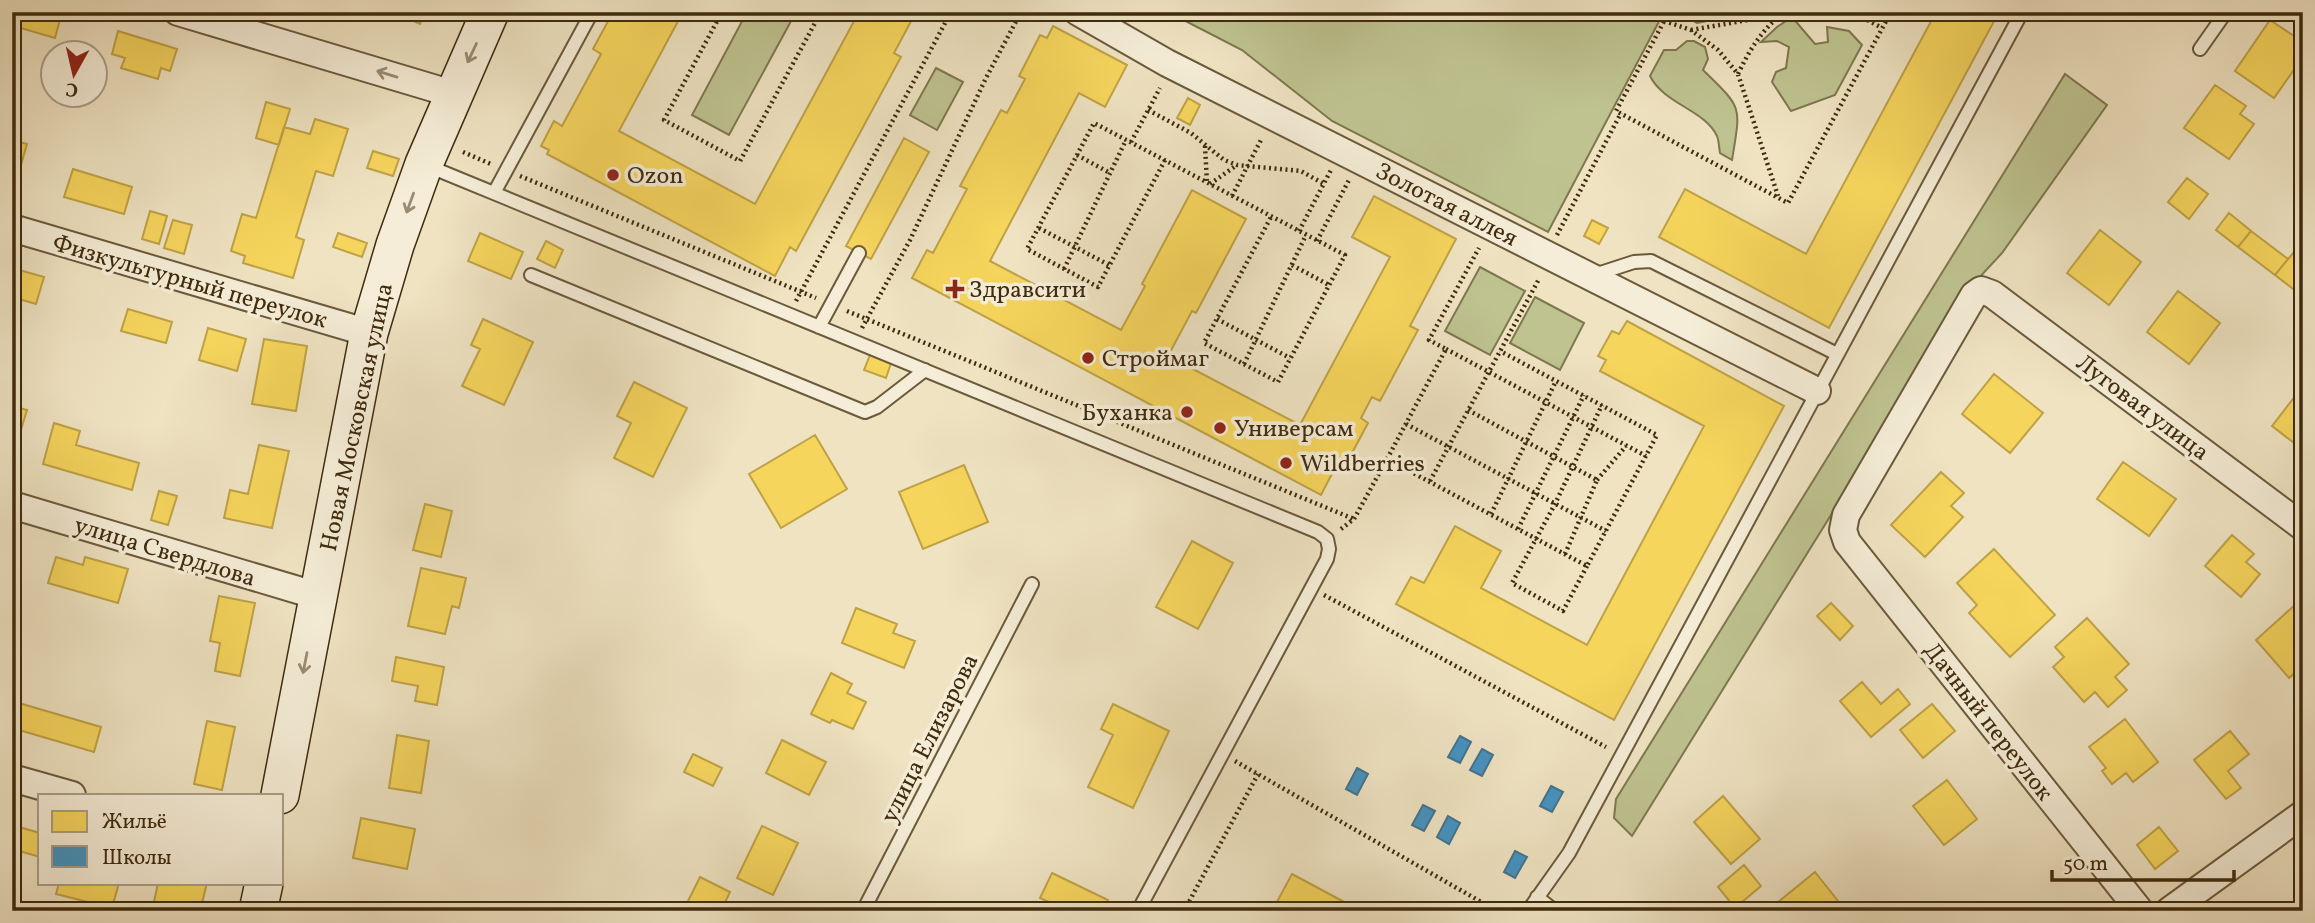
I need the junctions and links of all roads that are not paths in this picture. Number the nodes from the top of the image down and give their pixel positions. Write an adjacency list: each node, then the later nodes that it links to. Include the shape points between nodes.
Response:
1 (178, 12): 8 (street, one-way to 1)
2 (490, 12): 8 (street, Новая Московская улица, one-way to 8)
3 (592, 12): 10 (lane)
4 (1079, 12): 14 (street, Золотая аллея, via 1172,65)
5 (2022, 12): 17 (lane)
6 (2226, 12): 7 (lane)
7 (2200, 49)
8 (453, 94): 9 (street, Новая Московская улица)
9 (424, 164): 10 (lane); 16 (street, Новая Московская улица, one-way to 16)
10 (495, 193): 15 (lane)
11 (12, 228): 16 (street, Физкультурный переулок)
12 (859, 253): 15 (lane)
13 (531, 275): 18 (lane, via 865,412)
14 (1590, 277): 17 (lane, via 1651,261); 19 (street, Золотая аллея)
15 (819, 327): 18 (lane)
16 (369, 333): 24 (street, Новая Московская улица)
17 (1838, 354): 19 (lane)
18 (925, 370): 33 (lane, via 1327,539 1327,559)
19 (1817, 391): 30 (lane, via 1569,853)
20 (12, 505): 24 (street, улица Свердлова)
21 (2303, 527): 22 (street, Луговая улица, via 1981,290 1846,515)
22 (1843, 530): 36 (street, Дачный переулок, via 1847,542)
23 (1032, 584): 32 (lane, улица Елизарова)
24 (318, 596): 27 (street, Новая Московская улица, one-way to 27)
25 (12, 778): 26 (street)
26 (68, 794)
27 (280, 794)
28 (2303, 814): 37 (street)
29 (264, 884): 31 (street)
30 (1537, 897): 34 (lane); 35 (lane)
31 (258, 911)
32 (863, 911)
33 (1138, 911)
34 (1528, 911)
35 (1555, 911)
36 (2140, 911)
37 (2169, 911)

